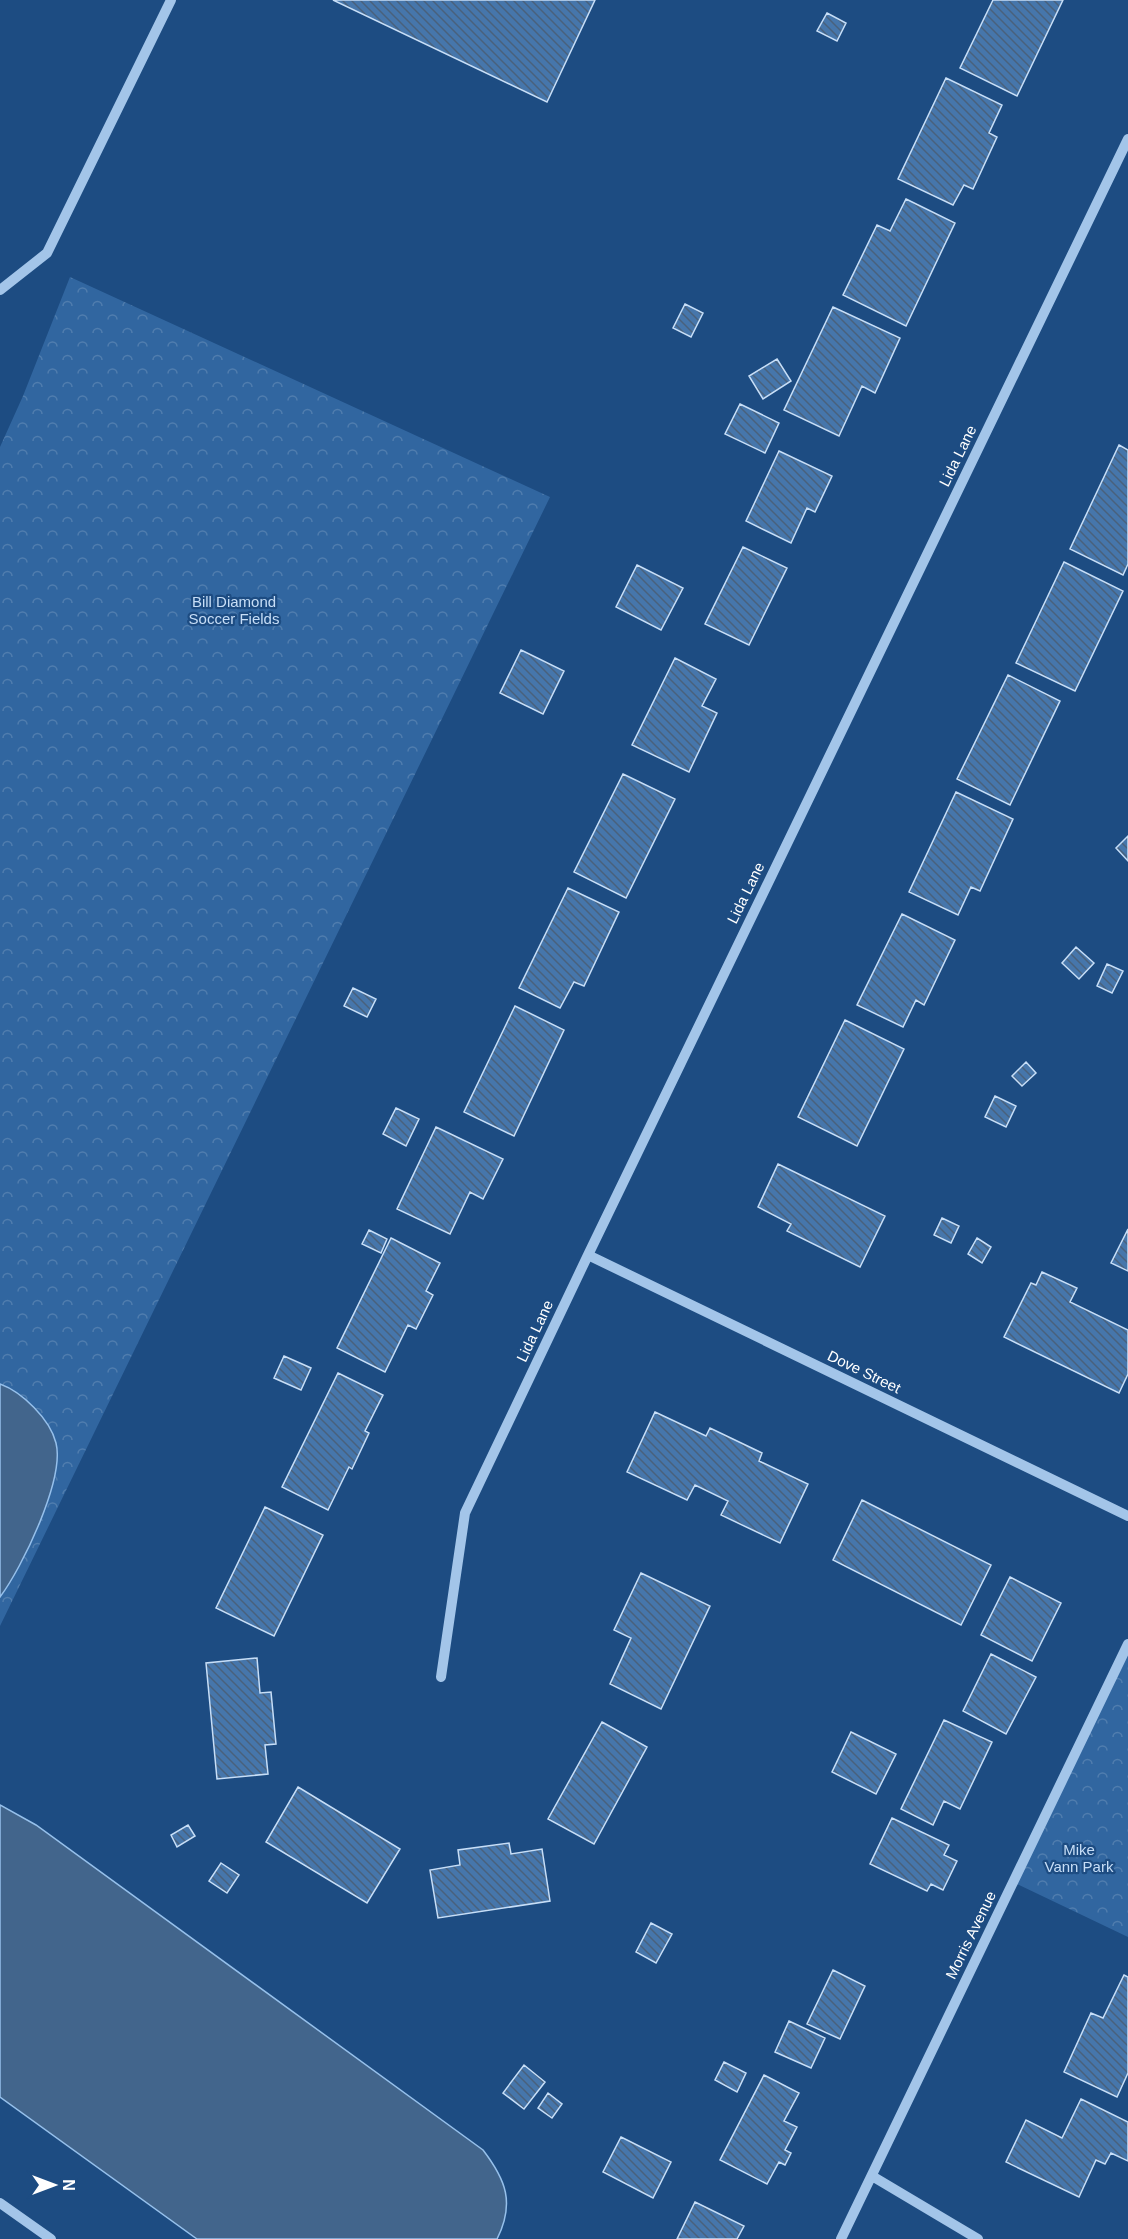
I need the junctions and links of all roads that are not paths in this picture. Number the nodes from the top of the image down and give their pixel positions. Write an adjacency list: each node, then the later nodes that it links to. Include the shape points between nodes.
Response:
1 (171, 0): 3 (street, via 47,253)
2 (1128, 139): 4 (street, Lida Lane)
3 (0, 290)
4 (588, 1255): 5 (street, Dove Street); 7 (street, Lida Lane, via 465,1513)
5 (1128, 1516)
6 (1128, 1644): 8 (street, Morris Avenue)
7 (441, 1677)
8 (872, 2176): 11 (street, Morris Avenue); 12 (street)
9 (0, 2203): 10 (street)
10 (51, 2239)
11 (842, 2239)
12 (978, 2239)

